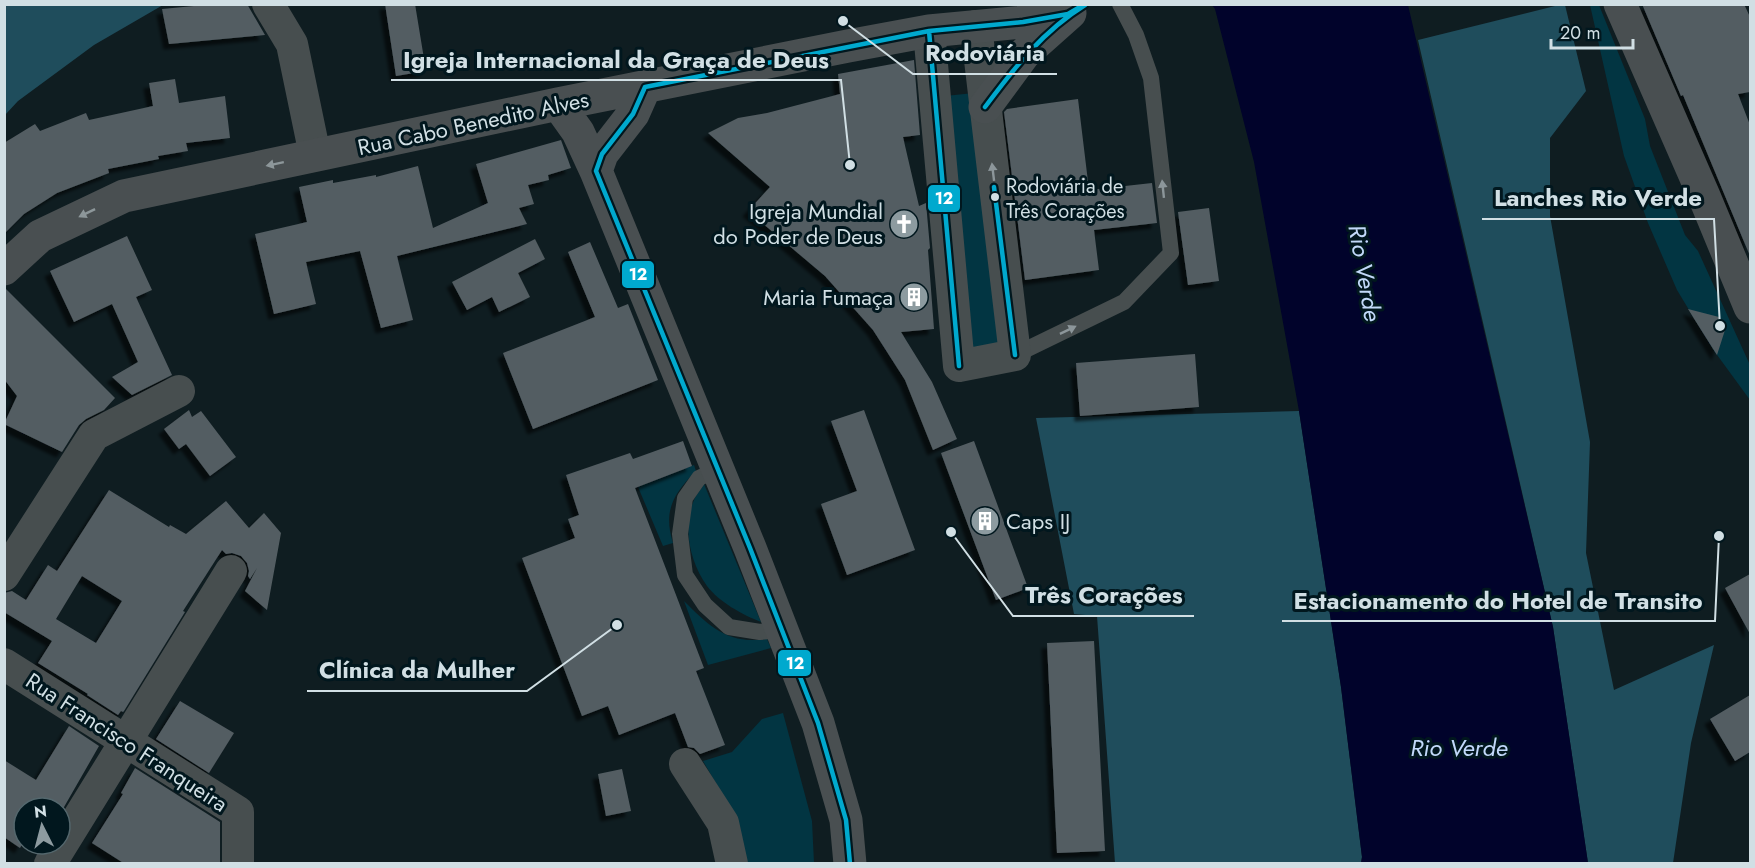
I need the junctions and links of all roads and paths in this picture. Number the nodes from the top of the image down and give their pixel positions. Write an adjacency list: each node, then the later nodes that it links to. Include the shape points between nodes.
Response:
1 (268, 4): 11 (street, via 292,44)
2 (1120, 4): 16 (lane, one-way to 2, via 1124,302 1171,254 1151,78)
3 (1620, 4): 13 (main road, via 1704,196)
4 (1077, 9): 5 (main road, Rua Cabo Benedito Alves, via 1023,22); 9 (main road, via 1024,54)
5 (977, 20): 6 (main road, Rua Cabo Benedito Alves); 9 (street)
6 (929, 31): 7 (main road, Rua Cabo Benedito Alves); 16 (street, via 959,366)
7 (645, 87): 8 (main road, Rua Cabo Benedito Alves); 10 (main road, via 633,114)
8 (570, 102): 10 (main road); 11 (main road, Rua Cabo Benedito Alves); 12 (main road, via 578,132)
9 (985, 107): 16 (street, one-way to 9)
10 (617, 133): 12 (main road)
11 (315, 155): 14 (main road, Rua Cabo Benedito Alves, one-way to 14, via 124,196 40,236)
12 (596, 171): 18 (main road)
13 (1743, 266): 15 (main road)
14 (4, 269)
15 (1750, 306)
16 (1015, 355)
17 (179, 391): 20 (street, via 94,435)
18 (718, 469): 21 (main road); 21 (lane, via 699,478 685,498 680,534 685,575 705,605 729,627 760,632)
19 (231, 571): 23 (street)
20 (4, 575)
21 (783, 630): 28 (main road, via 818,723 846,820)
22 (4, 664): 23 (street, Rua Francisco Franqueira)
23 (127, 741): 25 (street); 26 (street, Rua Francisco Franqueira, via 238,812)
24 (685, 764): 27 (street, via 723,823)
25 (50, 864)
26 (238, 864)
27 (732, 864)
28 (850, 864)

